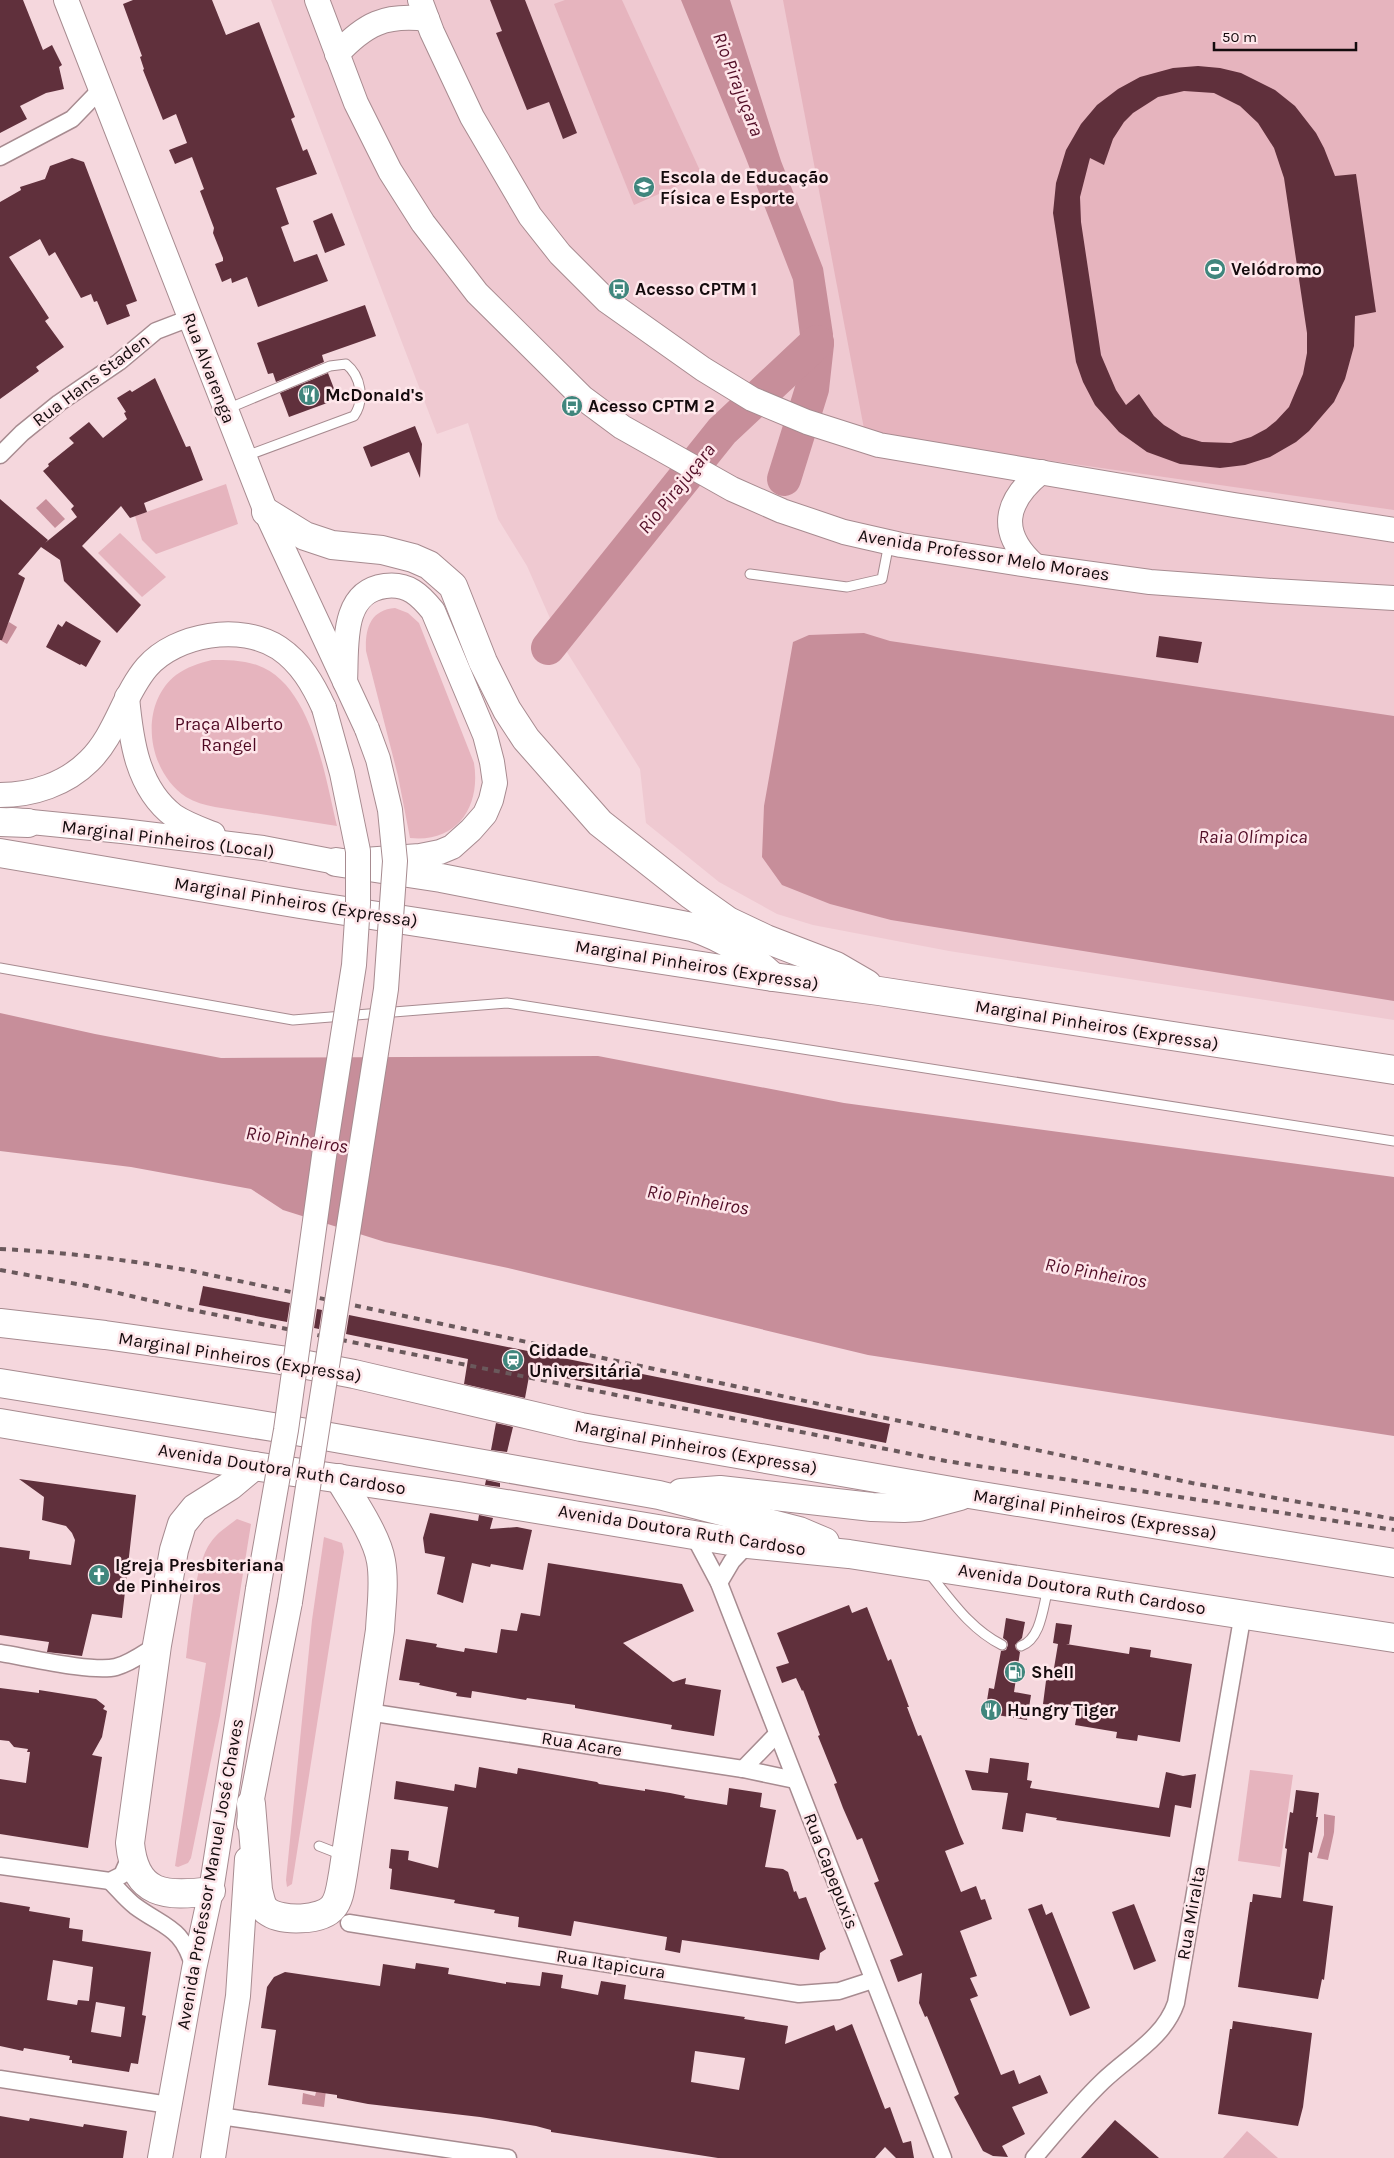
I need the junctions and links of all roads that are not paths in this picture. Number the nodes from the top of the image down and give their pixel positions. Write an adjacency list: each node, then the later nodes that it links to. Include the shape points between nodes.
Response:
1 (66, 0): 5 (main road, Rua Alvarenga)
2 (317, 0): 4 (main road, Avenida Professor Melo Moraes)
3 (423, 10): 4 (main road, via 364,29); 11 (main road, via 472,117 530,216 560,254 607,301 703,369 752,399 807,422 879,445)
4 (337, 54): 14 (main road, Avenida Professor Melo Moraes, via 356,103 390,171 423,223 477,293 583,398 622,427 732,489 782,511 844,532)
5 (101, 89): 6 (street, via 72,119); 7 (main road, Rua Alvarenga)
6 (0, 157)
7 (190, 318): 8 (main road, Rua Alvarenga); 9 (street, Rua Hans Staden, via 156,330 119,362 59,403)
8 (225, 410): 10 (main road, Rua Alvarenga); 10 (lane, via 330,366 346,364 352,369 362,394 360,408 354,416)
9 (0, 455)
10 (244, 456): 12 (main road, Rua Alvarenga)
11 (1041, 472): 13 (main road); 15 (main road, via 1018,494 1010,521 1016,545)
12 (266, 512): 18 (main road, Rua Alvarenga); 29 (highway, via 305,536 332,545 382,550 430,565 453,586 483,662 512,717 543,759 600,823 728,920 836,966)
13 (1394, 530)
14 (889, 542): 15 (main road, Avenida Professor Melo Moraes); 16 (lane, via 882,579 847,587)
15 (1035, 566): 17 (main road, Avenida Professor Melo Moraes, via 1150,582)
16 (750, 574)
17 (1394, 598)
18 (345, 682): 20 (main road, Rua Alvarenga); 26 (main road, Marginal Pinheiros (Local), via 349,618 355,603 376,587 394,585 411,589 433,611 485,735 494,783 484,814 456,845 420,856)
19 (127, 697): 21 (main road, Avenida Professor Manuel José Chaves, via 91,760 74,774 45,788 17,795); 24 (main road, via 136,756 158,802 192,826); 62 (main road, Avenida Professor Manuel José Chaves, bridge, via 148,665 168,649 184,642 228,634 255,638 278,648 302,668 324,708 358,851 354,965 286,1430)
20 (367, 730): 56 (main road, Avenida Professor Manuel José Chaves, bridge, via 378,759 390,810 395,861 386,989 290,1602)
21 (0, 795)
22 (0, 820): 23 (highway)
23 (28, 823): 24 (main road, Marginal Pinheiros (Local))
24 (263, 848): 26 (main road, Marginal Pinheiros (Local))
25 (0, 854): 28 (highway, Marginal Pinheiros (Expressa))
26 (336, 862): 28 (highway, via 441,878 692,927 734,945)
27 (0, 968): 31 (lane, via 293,1020 507,1003)
28 (773, 977): 29 (highway, Marginal Pinheiros (Expressa))
29 (879, 991): 30 (highway, Marginal Pinheiros (Expressa))
30 (1394, 1070)
31 (1394, 1141)
32 (0, 1323): 37 (highway, Marginal Pinheiros (Expressa), via 281,1360 581,1427)
33 (0, 1383): 38 (highway)
34 (0, 1423): 35 (highway, Avenida Doutora Ruth Cardoso)
35 (254, 1466): 36 (highway, Avenida Doutora Ruth Cardoso); 48 (highway, via 195,1508 182,1524 174,1550)
36 (339, 1478): 39 (highway, Avenida Doutora Ruth Cardoso); 52 (highway, via 371,1534 381,1561 380,1630)
37 (969, 1494): 38 (highway, via 904,1508 720,1490); 42 (highway, Marginal Pinheiros (Expressa))
38 (660, 1495): 41 (highway, via 799,1531)
39 (693, 1534): 40 (highway, Avenida Doutora Ruth Cardoso); 44 (street, Rua Capepuxis)
40 (748, 1544): 41 (highway, Avenida Doutora Ruth Cardoso); 44 (street)
41 (849, 1554): 43 (highway, Avenida Doutora Ruth Cardoso)
42 (1394, 1563)
43 (923, 1565): 45 (highway, Avenida Doutora Ruth Cardoso); 49 (lane, via 965,1618)
44 (719, 1582): 53 (street, Rua Capepuxis)
45 (1049, 1584): 46 (highway, Avenida Doutora Ruth Cardoso); 50 (lane, via 1035,1636)
46 (1243, 1613): 47 (highway, Avenida Doutora Ruth Cardoso); 73 (street, Rua Miralta, via 1172,2014 1153,2038 1104,2079)
47 (1394, 1638)
48 (157, 1645): 51 (street, via 132,1660 97,1669); 58 (highway, via 133,1813)
49 (1002, 1645)
50 (1021, 1646)
51 (0, 1653)
52 (368, 1712): 54 (street, Rua Acare); 59 (highway)
53 (778, 1734): 54 (street); 55 (street, Rua Capepuxis)
54 (743, 1769): 55 (street, Rua Acare)
55 (796, 1780): 65 (street, Rua Capepuxis)
56 (251, 1804): 59 (highway, via 258,1890 267,1911 283,1917 323,1916 338,1897); 68 (main road, Avenida Professor Manuel José Chaves, via 238,1996)
57 (319, 1846): 59 (lane)
58 (131, 1854): 61 (street, via 122,1875); 62 (highway, via 137,1873 155,1890 183,1895)
59 (346, 1857)
60 (0, 1866): 61 (street)
61 (110, 1881): 64 (street, via 134,1905 178,1934)
62 (211, 1891): 64 (main road, Avenida Professor Manuel José Chaves)
63 (348, 1923): 65 (street, Rua Itapicura, via 799,1994 839,1991)
64 (194, 1969): 67 (main road, Avenida Professor Manuel José Chaves)
65 (873, 1980): 72 (street, Rua Capepuxis)
66 (0, 2079): 67 (street)
67 (169, 2105): 69 (main road, Avenida Professor Manuel José Chaves)
68 (220, 2116): 70 (main road, Avenida Professor Manuel José Chaves); 71 (street)
69 (160, 2158)
70 (214, 2158)
71 (508, 2158)
72 (943, 2158)
73 (1034, 2158)

